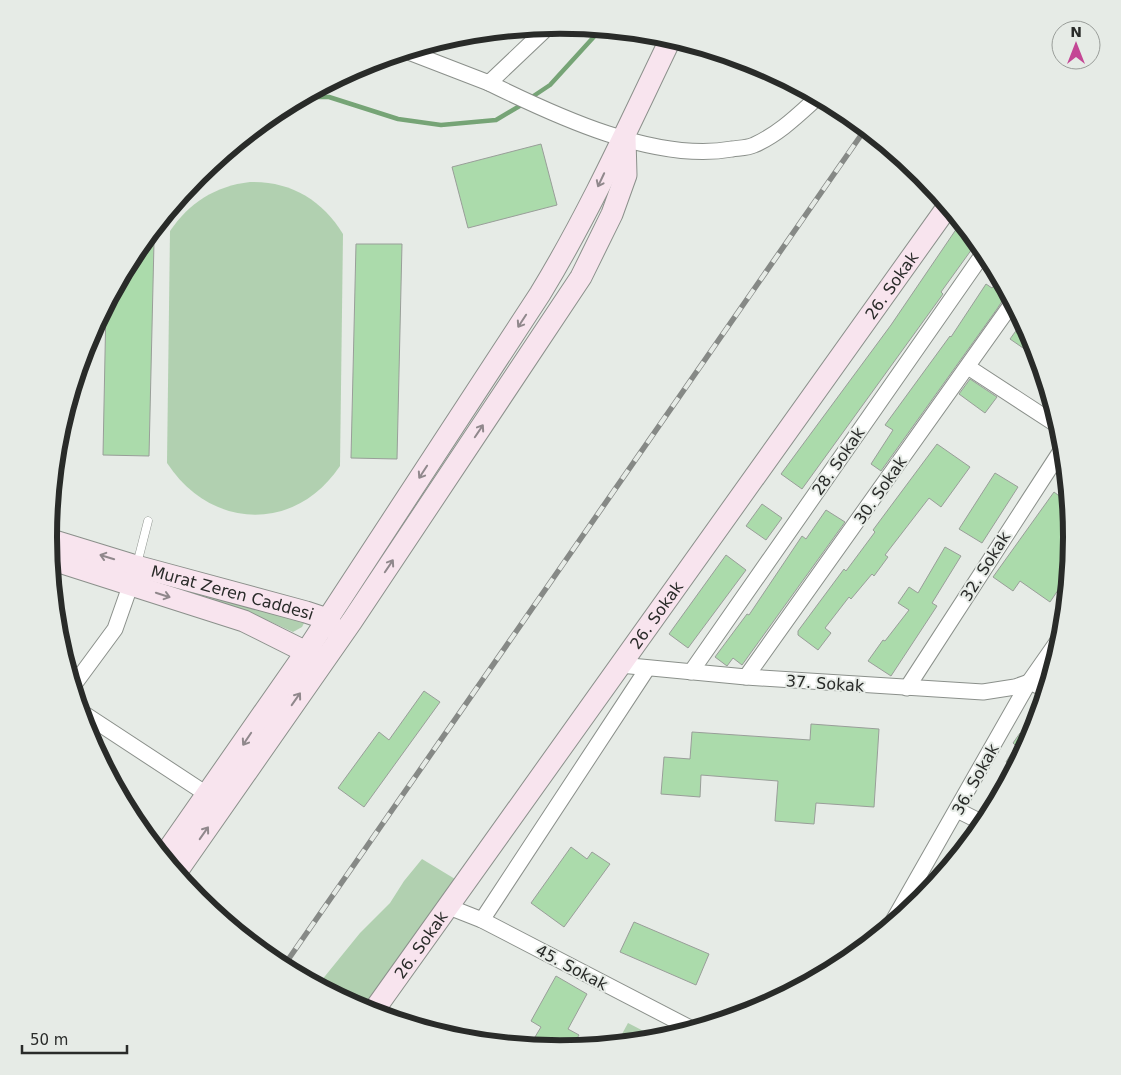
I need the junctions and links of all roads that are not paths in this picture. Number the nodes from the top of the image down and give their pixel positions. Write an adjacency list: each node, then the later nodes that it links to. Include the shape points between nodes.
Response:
1 (538, 35): 4 (street)
2 (668, 45): 6 (main road)
3 (416, 55): 4 (street)
4 (489, 82): 6 (street, via 567,120)
5 (813, 102): 6 (street, via 785,127 753,146 716,152 678,152)
6 (625, 137): 17 (main road, one-way to 17, via 569,246 540,294); 18 (main road, one-way to 6, via 581,277 612,214 626,175)
7 (943, 210): 21 (main road, 26. Sokak)
8 (980, 259): 23 (street, 28. Sokak)
9 (1009, 308): 10 (street, 30. Sokak)
10 (968, 367): 11 (street); 24 (street, 30. Sokak)
11 (1050, 421)
12 (1058, 456): 28 (street, 32. Sokak)
13 (148, 520): 16 (lane)
14 (57, 542): 16 (main road, Murat Zeren Caddesi, one-way to 14)
15 (58, 561): 16 (main road, Murat Zeren Caddesi)
16 (134, 576): 17 (main road, Murat Zeren Caddesi); 20 (main road, Murat Zeren Caddesi, one-way to 20, via 244,621); 25 (street, via 115,629)
17 (327, 619): 18 (main road, Murat Zeren Caddesi, via 334,630); 20 (main road)
18 (333, 646): 20 (main road, via 320,656); 34 (main road, one-way to 18)
19 (1052, 650): 26 (street, 36. Sokak)
20 (306, 652): 30 (main road, one-way to 30)
21 (620, 665): 22 (street, 37. Sokak); 35 (main road, 26. Sokak)
22 (647, 669): 23 (street, 37. Sokak); 37 (street)
23 (691, 672): 24 (street, 37. Sokak)
24 (746, 677): 28 (street, 37. Sokak)
25 (77, 680)
26 (1029, 682): 27 (street); 28 (street, 37. Sokak, via 983,692); 31 (street, 36. Sokak)
27 (1041, 687)
28 (907, 688)
29 (90, 718): 30 (street)
30 (208, 795): 33 (main road)
31 (958, 810): 32 (street); 36 (street, 36. Sokak)
32 (977, 820)
33 (167, 852)
34 (180, 867)
35 (449, 908): 37 (street, 45. Sokak); 38 (main road, 26. Sokak)
36 (900, 910)
37 (482, 920): 39 (street, 45. Sokak)
38 (377, 1006)
39 (685, 1025)

